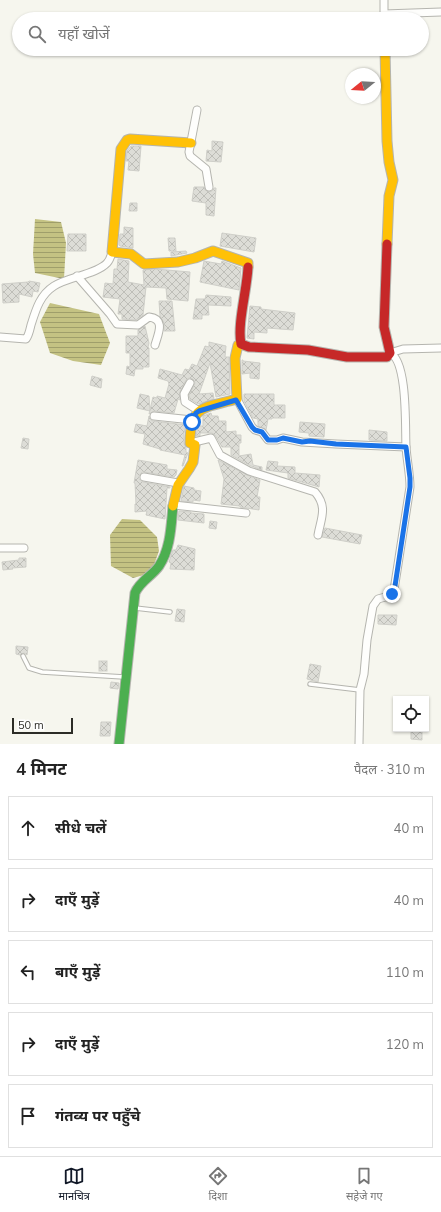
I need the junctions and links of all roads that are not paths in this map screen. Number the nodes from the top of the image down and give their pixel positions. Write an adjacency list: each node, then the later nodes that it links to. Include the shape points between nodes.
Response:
1 (384, 0): 2 (street)
2 (384, 12)
3 (441, 12): 4 (street)
4 (429, 13)
5 (385, 56): 15 (street, via 387,141 393,180 389,196 384,327)
6 (197, 110): 7 (street)
7 (191, 143): 8 (street, via 190,156 206,169); 9 (street, via 130,138 125,142 121,149)
8 (209, 187)
9 (112, 252): 10 (street, via 107,264); 12 (street, via 131,254 144,264 178,262 213,251 248,263 248,280 239,335)
10 (77, 276): 11 (street, via 45,293 38,303 26,339); 13 (street, via 117,324 138,325 149,317 158,320 160,328)
11 (0, 337)
12 (241, 344): 15 (street, via 249,347 308,350 347,357 387,357); 17 (street, via 238,345 235,358)
13 (155, 345)
14 (441, 348): 15 (street, via 403,349)
15 (390, 353): 22 (street, via 397,360 404,390)
16 (190, 383): 18 (street, via 185,390 184,399 188,405)
17 (236, 400): 18 (street); 22 (street, via 252,427 262,432 268,440 283,438 302,442)
18 (199, 411): 20 (street)
19 (154, 416): 20 (street)
20 (192, 420): 21 (street)
21 (190, 443): 24 (street, via 195,445 193,463); 27 (street, via 211,438 220,455 249,471 315,492 320,498 323,510)
22 (406, 447): 35 (street, via 410,487 395,586 392,594 378,599 373,606)
23 (144, 477): 24 (street)
24 (178, 483): 25 (street)
25 (174, 505): 26 (street); 30 (street, via 166,553 159,567 136,588)
26 (246, 514)
27 (318, 535)
28 (0, 548): 29 (street)
29 (24, 548)
30 (132, 608): 31 (lane); 33 (street)
31 (170, 612)
32 (23, 656): 33 (lane, via 29,668 42,672)
33 (125, 677): 36 (street)
34 (310, 684): 35 (lane)
35 (360, 690): 37 (street)
36 (119, 744)
37 (359, 744)

